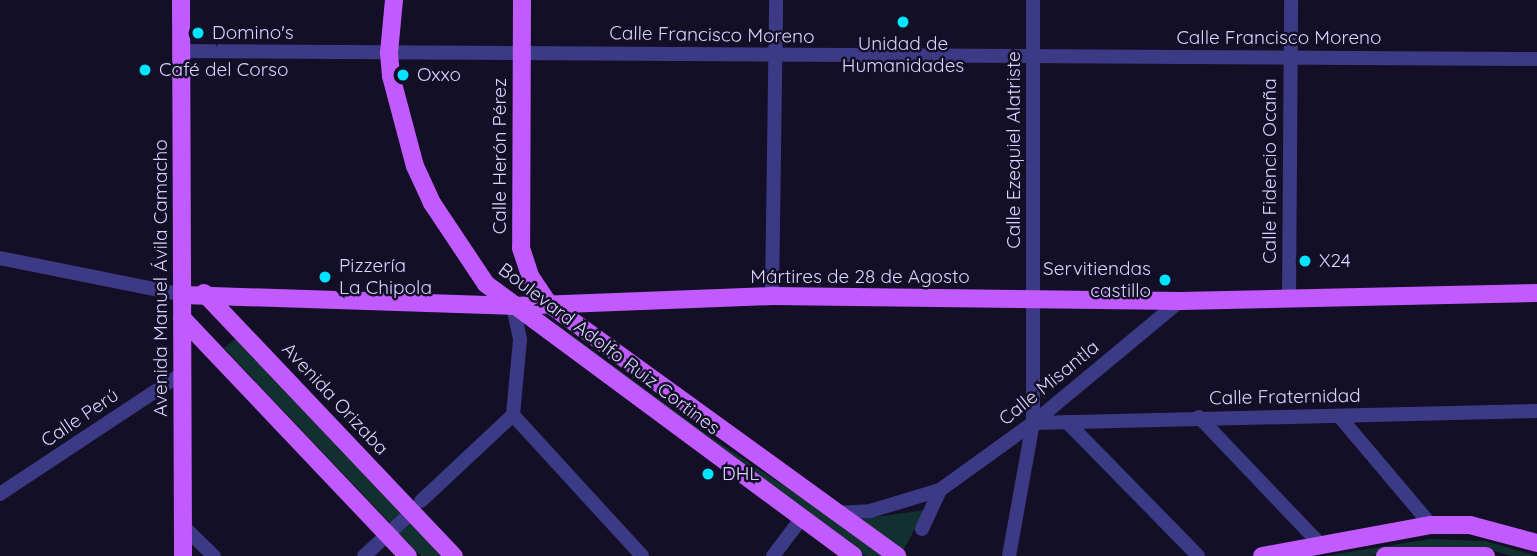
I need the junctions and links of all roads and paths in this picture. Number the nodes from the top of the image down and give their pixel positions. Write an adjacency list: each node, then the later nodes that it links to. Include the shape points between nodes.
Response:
1 (181, 0): 7 (main road, Avenida Manuel Ávila Camacho)
2 (394, 0): 9 (main road, Boulevard Adolfo Ruiz Cortines)
3 (522, 0): 8 (main road, Calle Herón Pérez)
4 (776, 0): 10 (street)
5 (1033, 0): 11 (street, Calle Ezequiel Alatriste)
6 (1291, 0): 12 (street, Calle Fidencio Ocaña)
7 (180, 51): 9 (street, Calle Francisco Moreno); 15 (main road, Avenida Manuel Ávila Camacho)
8 (522, 52): 9 (street, Calle Francisco Moreno); 10 (street, Calle Francisco Moreno); 23 (main road, Calle Herón Pérez, via 521,248 530,276)
9 (389, 53): 24 (main road, Boulevard Adolfo Ruiz Cortines, via 401,121 432,203 486,284)
10 (776, 55): 11 (street, Calle Francisco Moreno); 19 (street)
11 (1032, 56): 12 (street, Calle Francisco Moreno); 20 (street, Calle Ezequiel Alatriste)
12 (1291, 57): 13 (street, Calle Francisco Moreno); 21 (street, Calle Fidencio Ocaña)
13 (1537, 59)
14 (0, 258): 17 (street)
15 (183, 274): 17 (main road, Avenida Manuel Ávila Camacho); 18 (main road, Avenida Orizaba)
16 (1537, 293): 21 (main road, Mártires de 28 de Agosto)
17 (183, 295): 18 (main road, Mártires de 28 de Agosto); 25 (main road, Avenida Manuel Ávila Camacho)
18 (208, 296): 24 (main road, Mártires de 28 de Agosto); 26 (main road, Avenida Orizaba)
19 (772, 296): 20 (main road, Mártires de 28 de Agosto); 23 (main road, Mártires de 28 de Agosto)
20 (1034, 300): 22 (main road, Mártires de 28 de Agosto); 34 (street, Calle Ezequiel Alatriste)
21 (1289, 300): 22 (main road, Mártires de 28 de Agosto)
22 (1180, 301): 34 (street, Calle Misantla)
23 (549, 304): 24 (main road, Mártires de 28 de Agosto); 38 (main road, Boulevard Adolfo Ruiz Cortines)
24 (513, 306): 30 (street, via 520,339); 39 (main road, Boulevard Adolfo Ruiz Cortines)
25 (182, 318): 27 (main road); 28 (main road, Avenida Manuel Ávila Camacho)
26 (240, 330): 27 (main road, via 222,334); 37 (main road, Avenida Orizaba)
27 (214, 349): 43 (main road)
28 (181, 374): 36 (street, Calle Perú); 41 (main road, Avenida Manuel Ávila Camacho)
29 (1537, 411): 31 (street, Calle Fraternidad)
30 (513, 415): 37 (street); 51 (street)
31 (1339, 416): 32 (street, Calle Fraternidad); 40 (street)
32 (1199, 417): 33 (street, Calle Fraternidad); 44 (street)
33 (1068, 422): 34 (street, Calle Fraternidad); 56 (street)
34 (1033, 423): 35 (street, Calle Misantla); 55 (street, Calle Ezequiel Alatriste)
35 (940, 491): 38 (street, Calle Misantla, via 870,511); 42 (street, Calle Misantla)
36 (0, 494)
37 (416, 506): 43 (street); 50 (main road, Avenida Orizaba)
38 (833, 513): 54 (main road, Boulevard Adolfo Ruiz Cortines)
39 (801, 519): 52 (street); 53 (main road, Boulevard Adolfo Ruiz Cortines)
40 (1431, 525): 44 (main road); 45 (main road, via 1469,525)
41 (183, 526): 46 (main road, Avenida Manuel Ávila Camacho); 47 (street)
42 (922, 529)
43 (387, 534): 48 (street); 49 (main road)
44 (1319, 543): 57 (main road)
45 (1537, 543)
46 (183, 556)
47 (214, 556)
48 (364, 556)
49 (408, 556)
50 (454, 556)
51 (642, 556)
52 (773, 556)
53 (853, 556)
54 (898, 556)
55 (1009, 556)
56 (1198, 556)
57 (1262, 556)
58 (1385, 556): 59 (main road)
59 (1486, 556)

